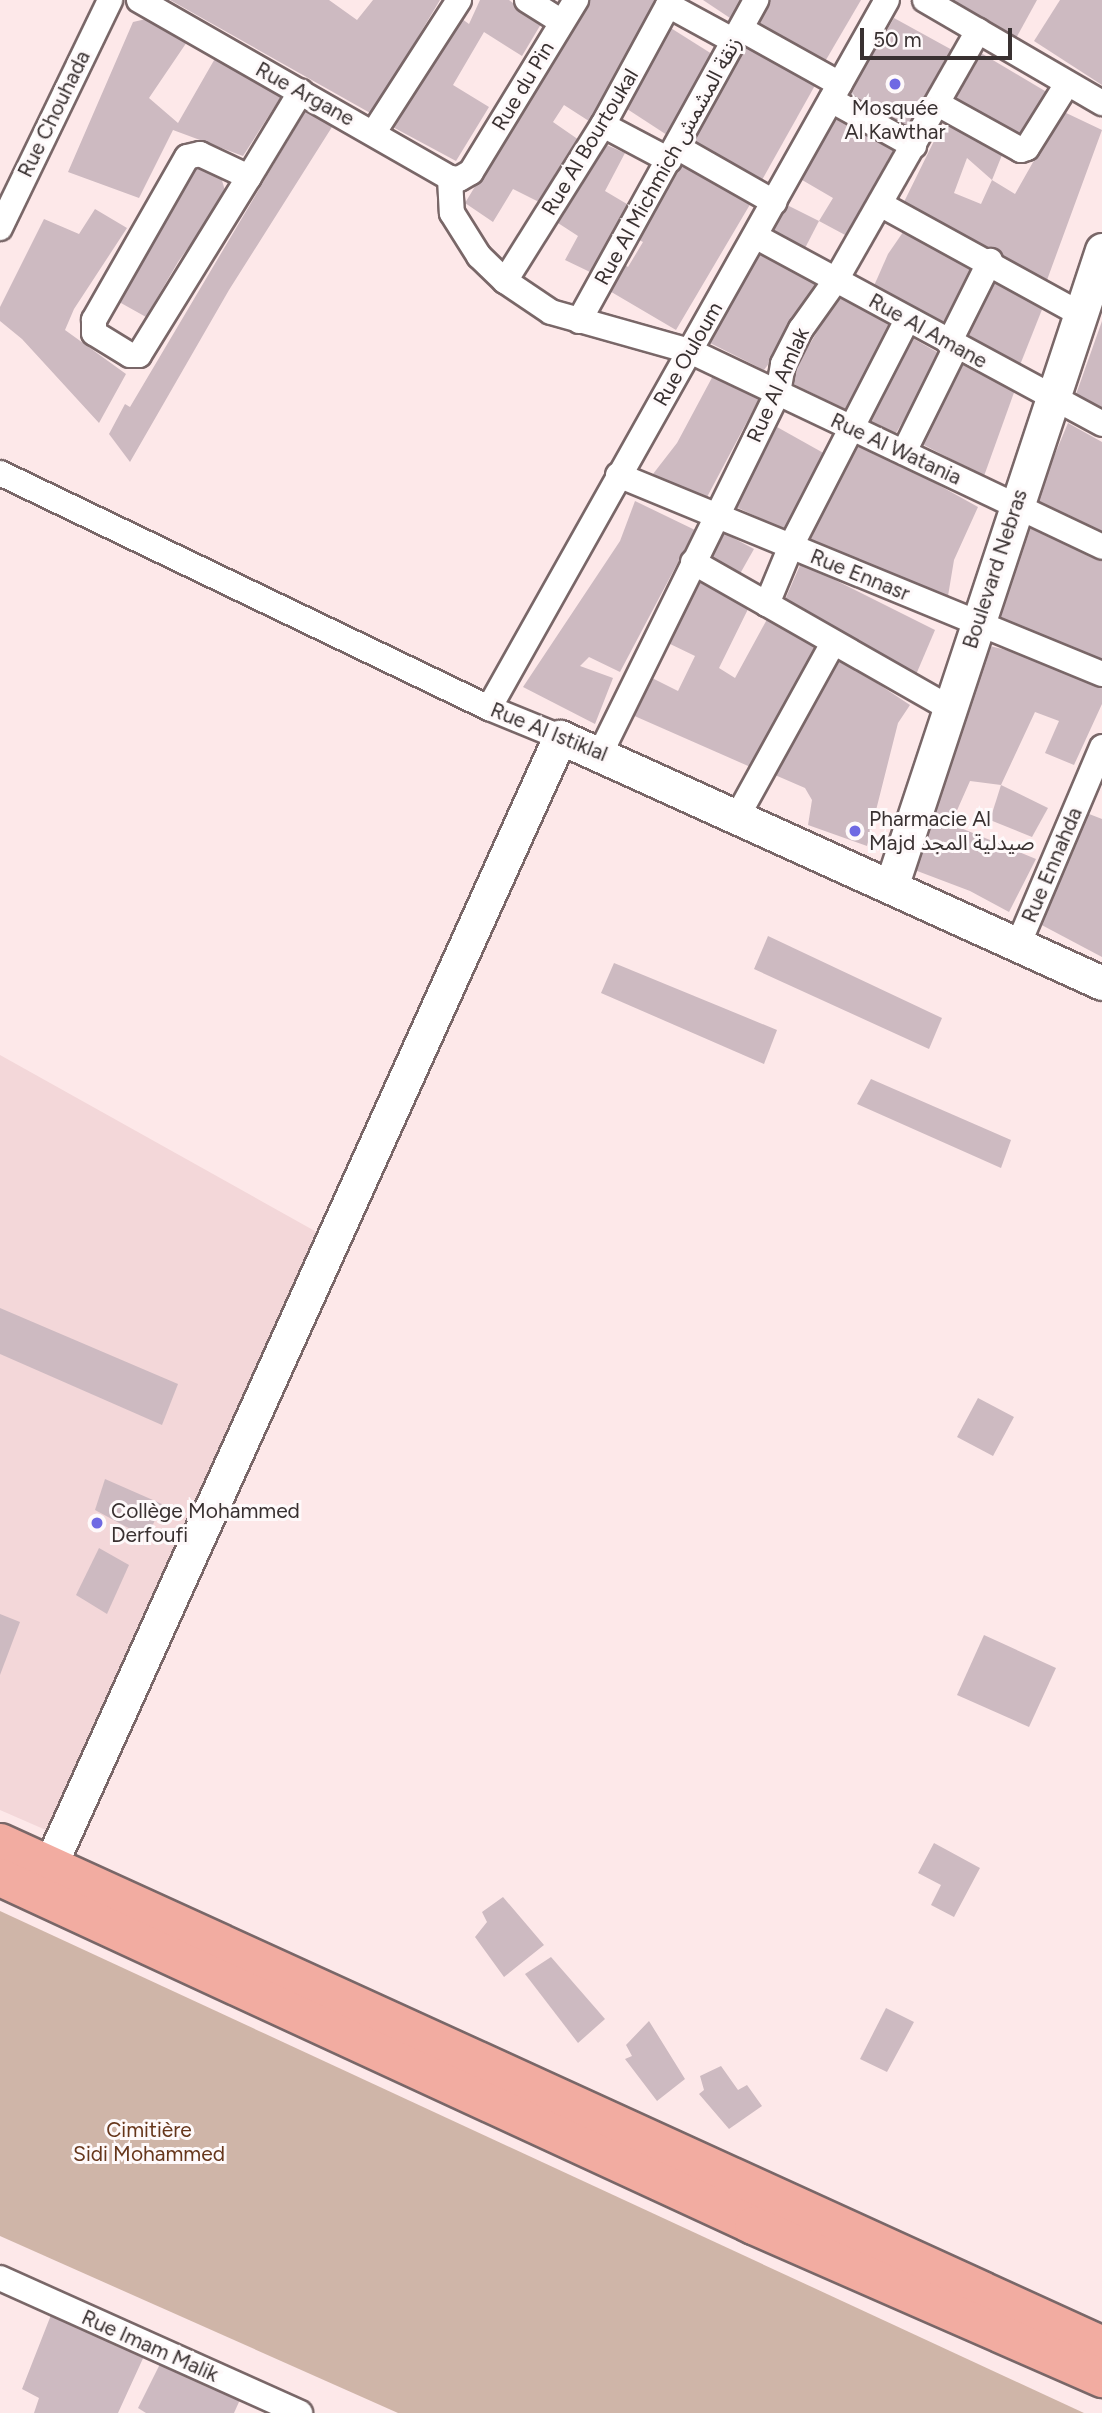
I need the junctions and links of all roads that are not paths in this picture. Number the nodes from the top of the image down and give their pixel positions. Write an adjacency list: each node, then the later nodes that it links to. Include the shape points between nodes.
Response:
1 (110, 0): 26 (street, Rue Chouhada)
2 (139, 0): 14 (street, Rue Argane)
3 (459, 0): 19 (street)
4 (527, 0): 10 (street)
5 (576, 0): 10 (street, Rue du Pin)
6 (756, 0): 12 (street, Rue Al Michmich زنقة المشمش)
7 (887, 0): 15 (street, Rue Ouloum)
8 (925, 0): 11 (street)
9 (670, 2): 12 (street); 18 (street, Rue Al Bourtoukal)
10 (562, 22): 22 (street, Rue du Pin)
11 (978, 31): 13 (street); 17 (street, Rue Al Amlak)
12 (737, 35): 15 (street); 21 (street, Rue Al Michmich زنقة المشمش)
13 (1067, 84): 16 (street); 17 (street, via 1027,148 1021,150)
14 (301, 91): 19 (street, Rue Argane); 23 (street)
15 (836, 92): 20 (street); 24 (street, Rue Ouloum)
16 (1102, 103)
17 (938, 104): 20 (street, Rue Al Amlak)
18 (603, 125): 21 (street); 31 (street, Rue Al Bourtoukal)
19 (374, 132): 22 (street, Rue Argane)
20 (914, 146): 25 (street, Rue Al Amlak)
21 (673, 153): 24 (street); 34 (street, Rue Al Michmich زنقة المشمش)
22 (460, 175): 31 (street, Rue Al Watania, via 452,213 459,229)
23 (249, 177): 23 (street, via 139,355 130,355 94,333 94,320 187,158 200,154)
24 (774, 202): 27 (street, Rue Ouloum)
25 (880, 204): 29 (street); 30 (street, Rue Al Amlak)
26 (0, 228)
27 (755, 236): 30 (street, Rue Al Amane); 36 (street, Rue Ouloum)
28 (1102, 251): 32 (street, Boulevard Nebras)
29 (990, 261): 32 (street); 35 (street)
30 (836, 280): 33 (street, Rue Al Amane); 37 (street, Rue Al Amlak, via 817,302 790,350)
31 (505, 281): 34 (street, Rue Al Watania, via 551,312)
32 (1080, 314): 38 (street, Boulevard Nebras)
33 (907, 320): 35 (street, Rue Al Amane); 40 (street)
34 (579, 321): 36 (street, Rue Al Watania)
35 (953, 345): 38 (street, Rue Al Amane); 41 (street)
36 (690, 351): 37 (street, Rue Al Watania); 43 (street, Rue Ouloum)
37 (778, 393): 40 (street, Rue Al Watania); 45 (street, Rue Al Amlak)
38 (1050, 399): 39 (street, Rue Al Amane); 44 (street, Boulevard Nebras)
39 (1102, 424)
40 (850, 427): 41 (street, Rue Al Watania); 46 (street)
41 (904, 453): 44 (street, Rue Al Watania)
42 (0, 473): 53 (street, Rue Al Istiklal)
43 (618, 475): 45 (street, Rue Ennasr); 53 (street, Rue Ouloum)
44 (1017, 505): 47 (street, Rue Al Watania); 50 (street, Boulevard Nebras)
45 (716, 515): 46 (street, Rue Ennasr); 48 (street, Rue Al Amlak)
46 (790, 546): 49 (street); 50 (street, Rue Ennasr)
47 (1102, 547)
48 (693, 562): 49 (street); 57 (street, Rue Al Amlak)
49 (767, 604): 51 (street)
50 (977, 622): 52 (street, Rue Ennasr); 54 (street, Boulevard Nebras)
51 (833, 643): 54 (street); 58 (street)
52 (1102, 674)
53 (489, 708): 55 (street, Rue Al Istiklal)
54 (949, 708): 59 (street, Boulevard Nebras)
55 (560, 737): 57 (street, Rue Al Istiklal); 63 (street)
56 (1102, 747): 60 (street, Rue Ennahda)
57 (601, 752): 58 (street, Rue Al Istiklal)
58 (737, 817): 59 (street, Rue Al Istiklal)
59 (891, 887): 60 (street, Rue Al Istiklal)
60 (1018, 945): 61 (street, Rue Al Istiklal)
61 (1102, 984)
62 (0, 1842): 63 (main road)
63 (50, 1865): 65 (main road)
64 (0, 1877): 65 (main road)
65 (460, 2070): 67 (main road); 68 (main road)
66 (0, 2278): 69 (street, Rue Imam Malik)
67 (1102, 2345)
68 (1102, 2378)
69 (252, 2403): 70 (street, Rue Imam Malik)
70 (300, 2413)

